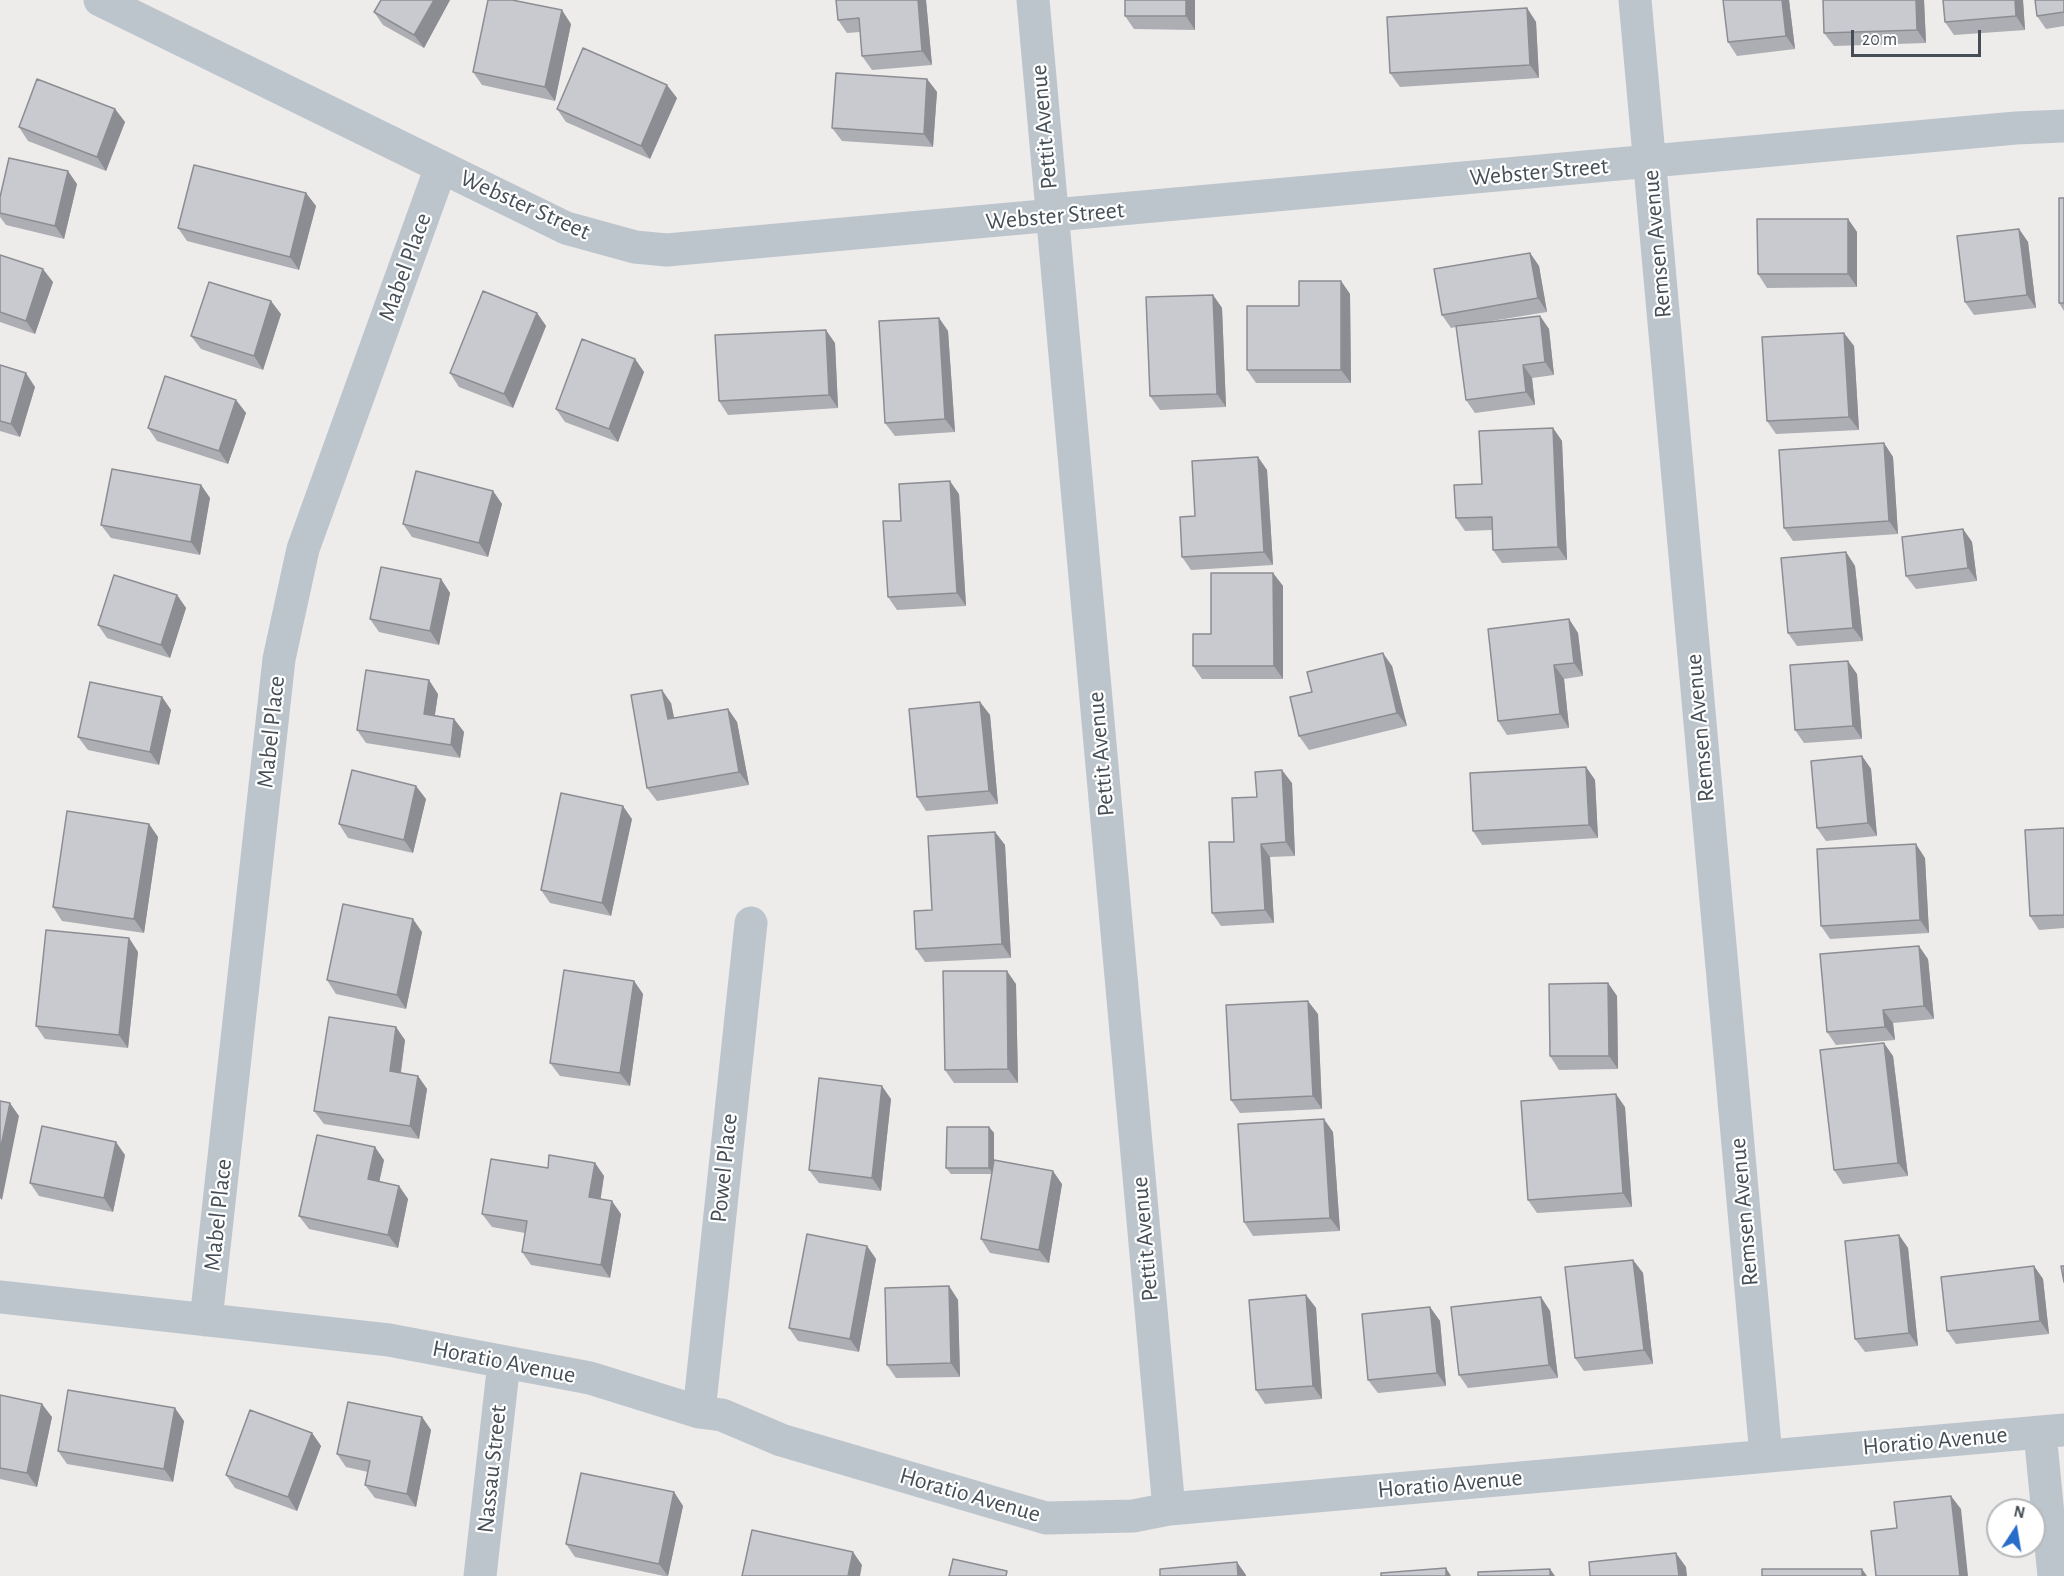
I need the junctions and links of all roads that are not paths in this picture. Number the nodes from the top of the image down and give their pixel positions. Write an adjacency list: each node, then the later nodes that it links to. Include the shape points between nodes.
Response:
1 (100, 0): 6 (street, Webster Street)
2 (1032, 0): 7 (street, Pettit Avenue)
3 (1635, 0): 5 (street, Remsen Avenue)
4 (2064, 126): 5 (street, Webster Street)
5 (1650, 162): 7 (street, Webster Street); 14 (street, Remsen Avenue)
6 (441, 167): 7 (street, Webster Street, via 566,228 667,250); 10 (street, Mabel Place, via 303,549 279,659)
7 (1052, 217): 15 (street, Pettit Avenue)
8 (752, 923): 12 (street, Powel Place)
9 (0, 1297): 10 (street, Horatio Avenue)
10 (206, 1320): 11 (street, Horatio Avenue, via 389,1340)
11 (504, 1362): 12 (street, Horatio Avenue, via 590,1378); 16 (street, Nassau Street)
12 (699, 1412): 15 (street, Horatio Avenue, via 722,1415 781,1440 1046,1518 1132,1516)
13 (2052, 1431): 14 (street, Horatio Avenue); 17 (street)
14 (1766, 1456): 15 (street, Horatio Avenue)
15 (1169, 1509)
16 (480, 1576)
17 (2054, 1576)

